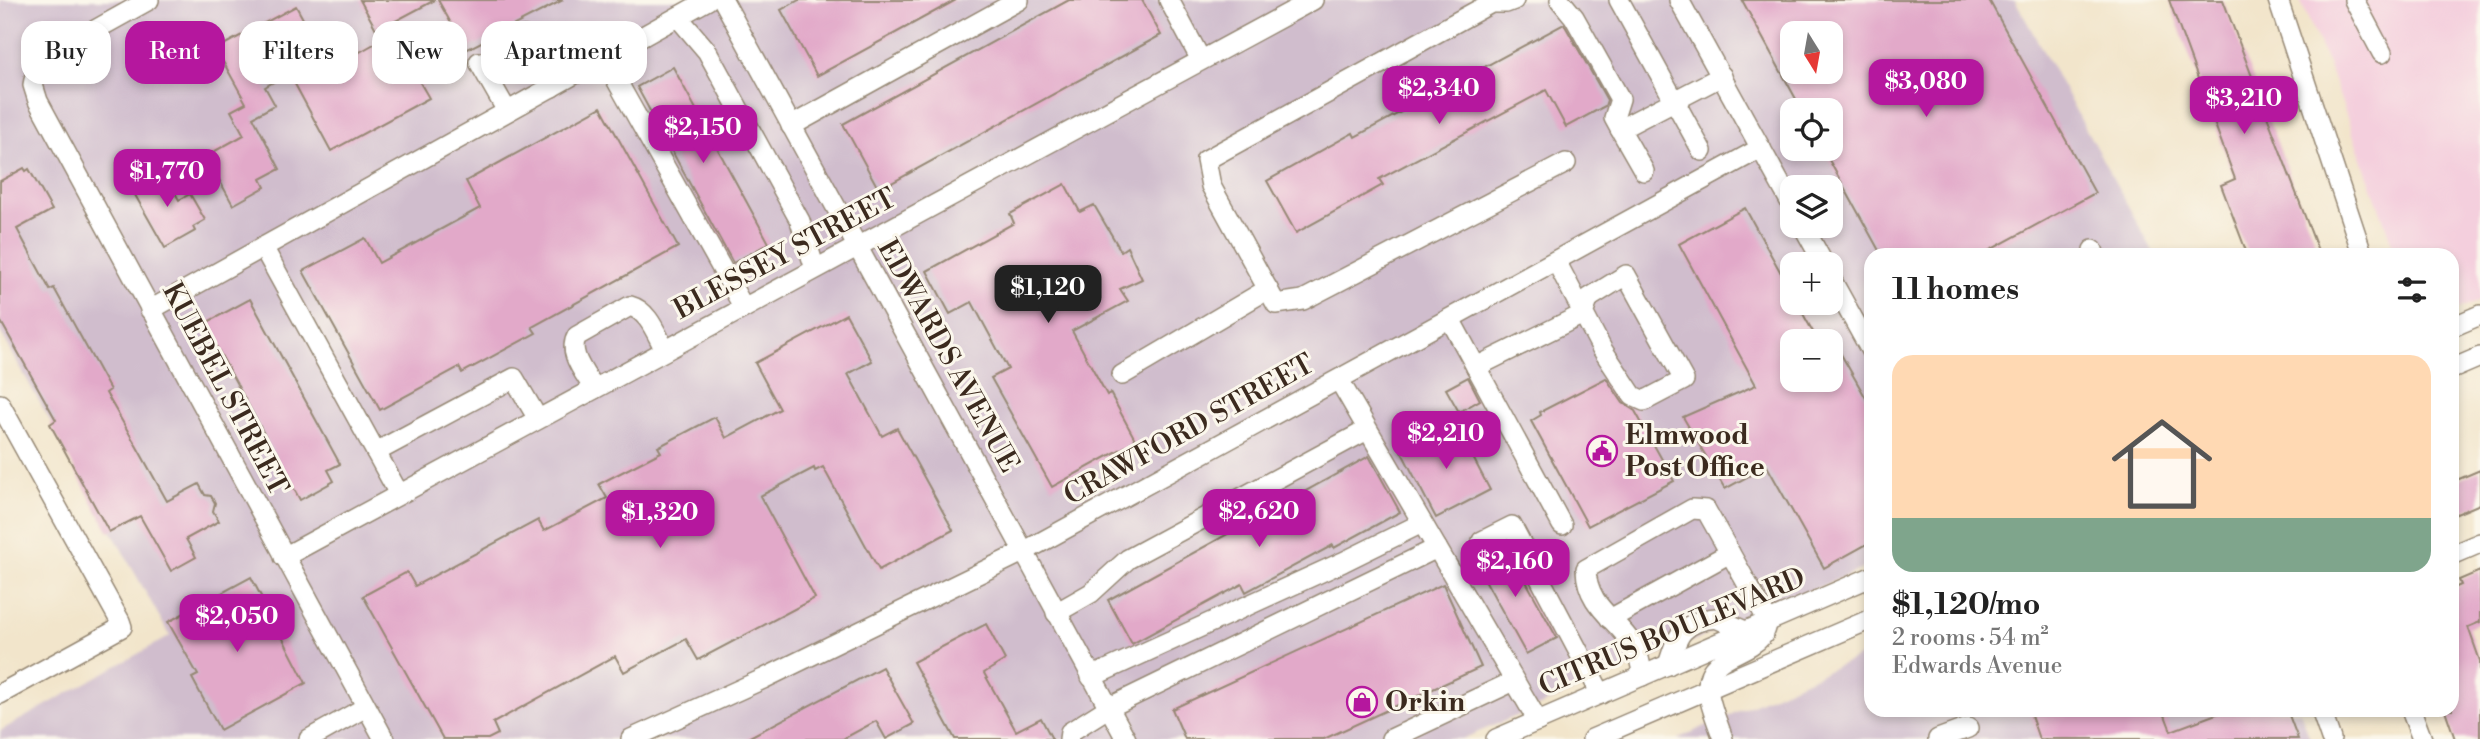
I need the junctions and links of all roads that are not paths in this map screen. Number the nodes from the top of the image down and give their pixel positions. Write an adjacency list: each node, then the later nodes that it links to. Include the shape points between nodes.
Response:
1 (149, 0): 41 (street, KUEBEL STREET, via 36,70 33,85)
2 (708, 0): 14 (street)
3 (723, 0): 26 (street, EDWARDS AVENUE)
4 (1018, 0): 26 (street)
5 (1169, 0): 17 (street)
6 (1313, 0): 17 (street, BLESSEY STREET)
7 (1514, 0): 13 (street, via 1506,4)
8 (1560, 0): 27 (street, via 1620,99 1614,118)
9 (1619, 0): 24 (street)
10 (1679, 0): 19 (street)
11 (2278, 0): 35 (street)
12 (2354, 0): 16 (street)
13 (1491, 1): 38 (street, via 1206,160 1211,186)
14 (678, 17): 15 (street); 37 (street, via 707,51 800,221)
15 (647, 34)
16 (2382, 53)
17 (1201, 60): 34 (street, BLESSEY STREET)
18 (480, 62): 25 (street)
19 (1722, 76): 24 (street); 28 (street)
20 (550, 84): 23 (street)
21 (557, 84): 23 (street)
22 (619, 84): 40 (street)
23 (552, 87): 25 (street)
24 (1675, 101): 27 (street); 29 (street)
25 (508, 111): 33 (street)
26 (791, 126): 34 (street, EDWARDS AVENUE)
27 (1620, 130): 31 (street)
28 (1761, 148): 32 (street); 36 (street, CRAWFORD STREET)
29 (1702, 151)
30 (1566, 163): 38 (street, via 1303,300 1276,304)
31 (1644, 171)
32 (1780, 183)
33 (263, 247): 41 (street); 57 (street)
34 (857, 247): 37 (street, BLESSEY STREET); 64 (street, EDWARDS AVENUE)
35 (2360, 248)
36 (1556, 261): 42 (street); 44 (street, CRAWFORD STREET)
37 (815, 270): 40 (street, BLESSEY STREET)
38 (1268, 289): 51 (street)
39 (1843, 300): 46 (street)
40 (744, 308): 47 (street, BLESSEY STREET)
41 (150, 310): 67 (street, KUEBEL STREET)
42 (1583, 314): 42 (street, via 1633,396 1644,401 1684,380 1626,275 1589,298); 50 (street)
43 (2480, 315): 45 (street)
44 (1450, 319): 50 (street); 52 (street, CRAWFORD STREET)
45 (2459, 324)
46 (1864, 338)
47 (665, 350): 53 (street, BLESSEY STREET); 53 (street, via 645,314 630,306 577,336 573,344)
48 (2480, 357): 49 (street)
49 (2459, 366)
50 (1476, 367): 60 (street)
51 (1122, 375)
52 (1339, 380): 56 (street); 64 (street, CRAWFORD STREET)
53 (594, 389): 55 (street, BLESSEY STREET)
54 (0, 404): 79 (street, via 122,627)
55 (538, 419): 57 (street, via 514,378); 58 (street, BLESSEY STREET)
56 (1367, 430): 59 (street); 70 (street, via 1128,559 1091,593)
57 (376, 452): 58 (street)
58 (400, 494): 67 (street, BLESSEY STREET)
59 (1422, 523): 63 (street); 76 (street)
60 (1562, 525)
61 (1482, 541): 80 (street, via 1512,526)
62 (2480, 543): 65 (street)
63 (1437, 548): 77 (street); 82 (street)
64 (1023, 552): 70 (street, EDWARDS AVENUE); 89 (street, CRAWFORD STREET)
65 (2459, 552)
66 (1730, 553): 71 (street); 71 (street, via 1706,510 1692,509 1586,569 1588,588); 72 (street)
67 (284, 556): 81 (street, KUEBEL STREET)
68 (1864, 580): 72 (street, CITRUS BOULEVARD)
69 (1864, 610): 74 (street, via 1826,627)
70 (1056, 612): 76 (street, EDWARDS AVENUE)
71 (1610, 619): 75 (street, via 1637,648)
72 (1768, 621): 75 (street, CITRUS BOULEVARD); 78 (street, via 1758,641 1727,656 1709,674)
73 (1864, 622): 74 (street)
74 (1808, 646): 78 (street)
75 (1642, 676): 80 (street, CITRUS BOULEVARD)
76 (1091, 677): 82 (street, EDWARDS AVENUE)
77 (1514, 681): 85 (street); 92 (street)
78 (1708, 688): 94 (street); 95 (street)
79 (0, 694)
80 (1601, 694): 85 (street, CITRUS BOULEVARD)
81 (366, 707): 87 (street); 88 (street, KUEBEL STREET)
82 (1108, 708): 90 (street, via 1070,732); 91 (street, EDWARDS AVENUE)
83 (2323, 717): 97 (street)
84 (2414, 717): 98 (street)
85 (1538, 721): 93 (street, CITRUS BOULEVARD)
86 (1968, 728): 96 (street)
87 (309, 739)
88 (384, 739)
89 (631, 739)
90 (1069, 739)
91 (1126, 739)
92 (1391, 739)
93 (1496, 739)
94 (1591, 739)
95 (1723, 739)
96 (1938, 739)
97 (2331, 739)
98 (2422, 739)

